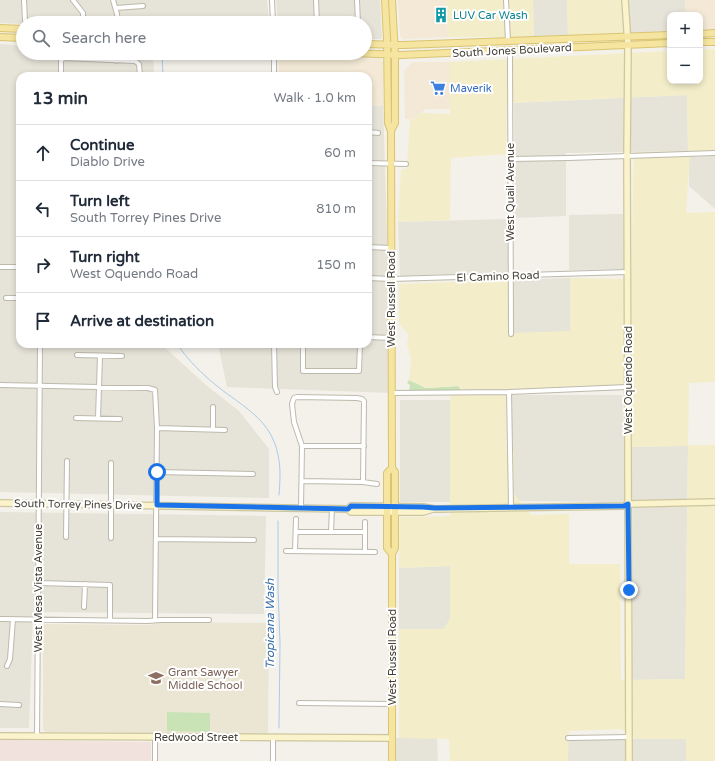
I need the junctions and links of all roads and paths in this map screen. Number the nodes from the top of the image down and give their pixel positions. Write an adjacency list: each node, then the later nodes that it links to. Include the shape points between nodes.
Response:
1 (24, 0): 13 (street)
2 (74, 0): 14 (street)
3 (112, 0): 12 (street)
4 (272, 0): 16 (street)
5 (316, 0): 17 (street)
6 (357, 0): 18 (street)
7 (385, 0): 32 (main road, West Russell Road)
8 (392, 0): 33 (main road, West Russell Road)
9 (506, 0): 27 (street)
10 (625, 0): 24 (street, West Oquendo Road)
11 (144, 6): 12 (street)
12 (116, 8): 15 (street)
13 (25, 16)
14 (83, 16)
15 (117, 16)
16 (273, 16)
17 (317, 16)
18 (358, 16)
19 (0, 28): 20 (main road)
20 (16, 29)
21 (715, 33): 22 (main road)
22 (703, 34)
23 (667, 35): 24 (main road, South Jones Boulevard)
24 (627, 36): 27 (main road, South Jones Boulevard); 34 (street, West Oquendo Road)
25 (0, 37): 26 (main road)
26 (16, 38)
27 (508, 41): 33 (main road, South Jones Boulevard)
28 (703, 42): 29 (main road)
29 (715, 42)
30 (667, 43): 34 (main road, South Jones Boulevard)
31 (372, 44): 32 (main road, South Jones Boulevard)
32 (387, 45): 33 (main road, South Jones Boulevard); 37 (main road, West Russell Road)
33 (395, 45): 38 (main road, West Russell Road)
34 (628, 45): 35 (main road, South Jones Boulevard); 50 (street, West Oquendo Road)
35 (510, 50): 38 (main road, South Jones Boulevard); 51 (street, West Quail Avenue)
36 (372, 54): 37 (main road, South Jones Boulevard)
37 (387, 55): 38 (main road, South Jones Boulevard); 46 (main road, West Russell Road, via 388,124)
38 (395, 55): 46 (main road, West Russell Road, via 395,123)
39 (61, 60): 43 (street)
40 (99, 60): 42 (street)
41 (274, 60): 45 (street)
42 (116, 61): 44 (street, via 135,61 139,64)
43 (61, 72)
44 (140, 72)
45 (274, 72)
46 (391, 131): 53 (main road, West Russell Road)
47 (372, 132): 48 (street)
48 (378, 133)
49 (715, 153): 50 (street)
50 (627, 156): 51 (street); 59 (street, West Oquendo Road)
51 (510, 159): 60 (street, West Quail Avenue)
52 (372, 163): 53 (street)
53 (391, 164): 54 (street); 56 (main road, West Russell Road)
54 (406, 164)
55 (372, 247): 56 (street)
56 (391, 248): 62 (main road, West Russell Road)
57 (0, 267): 58 (street)
58 (16, 267)
59 (627, 272): 60 (street, El Camino Road); 78 (street, West Oquendo Road)
60 (510, 276): 62 (street, El Camino Road); 65 (street, West Quail Avenue)
61 (372, 278): 62 (street, El Camino Road)
62 (391, 279): 67 (main road, West Russell Road)
63 (6, 298): 64 (street)
64 (16, 298)
65 (511, 334)
66 (372, 337): 67 (street)
67 (392, 338): 81 (main road, West Russell Road)
68 (40, 348): 76 (street, West Mesa Vista Avenue)
69 (274, 348): 79 (street, via 275,387)
70 (304, 348): 71 (street, via 303,371 359,371)
71 (360, 348)
72 (77, 355): 73 (street)
73 (100, 356): 74 (street); 77 (street)
74 (122, 356)
75 (0, 385): 76 (street)
76 (39, 386): 77 (street); 101 (street, West Mesa Vista Avenue)
77 (99, 387): 84 (street); 86 (street, via 155,390)
78 (627, 387): 80 (street); 103 (street, West Oquendo Road)
79 (278, 392)
80 (509, 392): 81 (street); 106 (street)
81 (392, 393): 93 (main road, West Russell Road)
82 (214, 407): 87 (street)
83 (76, 418): 84 (street)
84 (98, 418): 85 (street)
85 (120, 419)
86 (157, 428): 87 (street); 94 (street)
87 (213, 429): 88 (street)
88 (225, 430)
89 (302, 446): 90 (street); 90 (street, via 294,422 292,404 297,397 362,399); 96 (street)
90 (364, 446): 97 (street)
91 (67, 461): 102 (street)
92 (110, 463): 104 (street)
93 (392, 468): 109 (main road, West Russell Road, via 388,473); 110 (main road, West Russell Road, via 395,472)
94 (157, 472): 95 (street); 105 (street)
95 (253, 474)
96 (302, 481): 97 (street); 107 (street)
97 (363, 482): 98 (street)
98 (377, 484)
99 (715, 502): 103 (street, South Torrey Pines Drive)
100 (0, 503): 101 (street, South Torrey Pines Drive)
101 (39, 503): 102 (street, South Torrey Pines Drive); 125 (street, West Mesa Vista Avenue)
102 (67, 504): 104 (street, South Torrey Pines Drive); 116 (street)
103 (628, 504): 106 (street, South Torrey Pines Drive); 141 (street, West Oquendo Road)
104 (111, 505): 105 (street, South Torrey Pines Drive); 117 (street)
105 (157, 505): 107 (street, South Torrey Pines Drive); 118 (street)
106 (510, 507): 110 (street, South Torrey Pines Drive, via 435,508 423,512)
107 (301, 508): 108 (street, South Torrey Pines Drive)
108 (332, 508): 109 (street, South Torrey Pines Drive, via 348,509 351,506); 114 (street)
109 (387, 509): 110 (street, South Torrey Pines Drive); 124 (main road, West Russell Road, via 387,548)
110 (395, 509): 124 (main road, West Russell Road, via 395,548)
111 (296, 519): 113 (street)
112 (365, 522): 115 (street)
113 (296, 532): 114 (street); 121 (street)
114 (331, 532): 115 (street)
115 (365, 532): 122 (street)
116 (66, 537)
117 (111, 538)
118 (156, 539): 119 (street); 132 (street)
119 (254, 540)
120 (286, 550): 121 (street)
121 (295, 551): 122 (street)
122 (365, 552): 123 (street)
123 (375, 552)
124 (392, 554): 137 (main road, West Russell Road)
125 (39, 583): 126 (street); 130 (street, West Mesa Vista Avenue)
126 (84, 584): 127 (street); 131 (street, via 110,585)
127 (84, 607)
128 (0, 619): 129 (street)
129 (13, 619): 130 (street); 134 (street, via 10,659)
130 (38, 619): 131 (street); 140 (street, West Mesa Vista Avenue)
131 (110, 620): 132 (street)
132 (155, 620): 133 (street)
133 (209, 620)
134 (7, 666)
135 (299, 703): 137 (street)
136 (0, 704): 138 (street)
137 (392, 704): 144 (main road, West Russell Road)
138 (19, 705)
139 (0, 736): 140 (street, Redwood Street)
140 (37, 737): 142 (street, Redwood Street)
141 (629, 737): 145 (street); 149 (street, West Oquendo Road)
142 (155, 738): 143 (street, Redwood Street); 146 (street)
143 (273, 738): 144 (street, Redwood Street); 147 (street)
144 (392, 738): 148 (main road, West Russell Road)
145 (568, 738)
146 (155, 761)
147 (273, 761)
148 (392, 761)
149 (629, 761)

